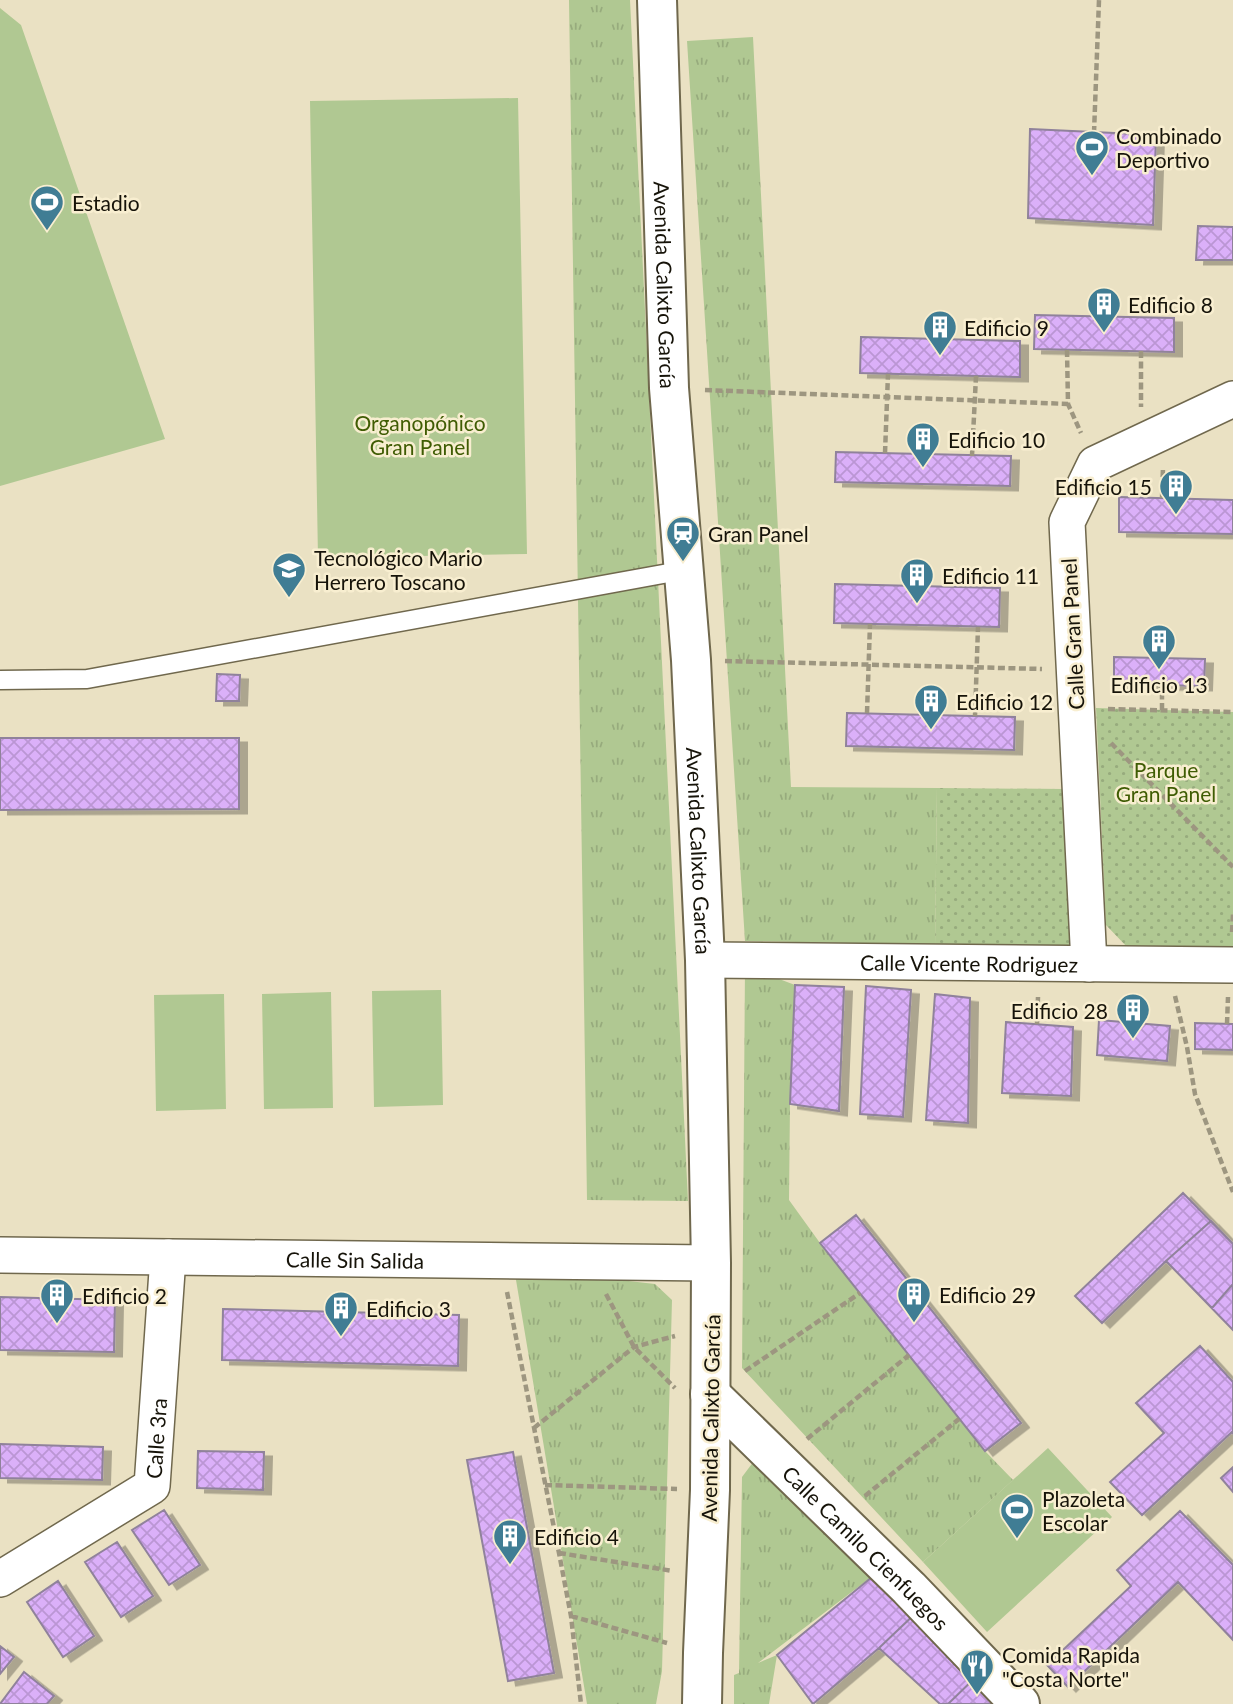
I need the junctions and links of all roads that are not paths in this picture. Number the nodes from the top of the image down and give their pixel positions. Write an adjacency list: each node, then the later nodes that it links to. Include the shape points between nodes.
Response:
1 (657, 0): 3 (main road, Avenida Calixto García, via 669,388)
2 (1233, 399): 6 (street, Calle Gran Panel, via 1095,464 1067,522)
3 (685, 570): 4 (lane, via 88,679); 5 (main road, Avenida Calixto García)
4 (0, 680)
5 (705, 960): 6 (street, Calle Vicente Rodriguez); 10 (main road, Avenida Calixto García)
6 (1089, 964): 7 (street, Calle Vicente Rodriguez)
7 (1233, 965)
8 (0, 1255): 9 (street, Calle Sin Salida)
9 (168, 1257): 10 (street, Calle Sin Salida); 12 (street, Calle 3ra, via 152,1486)
10 (711, 1263): 11 (main road, Avenida Calixto García)
11 (710, 1409): 13 (main road, Avenida Calixto García); 14 (main road, Calle Camilo Cienfuegos, via 780,1461)
12 (0, 1579)
13 (702, 1704)
14 (1020, 1704)

